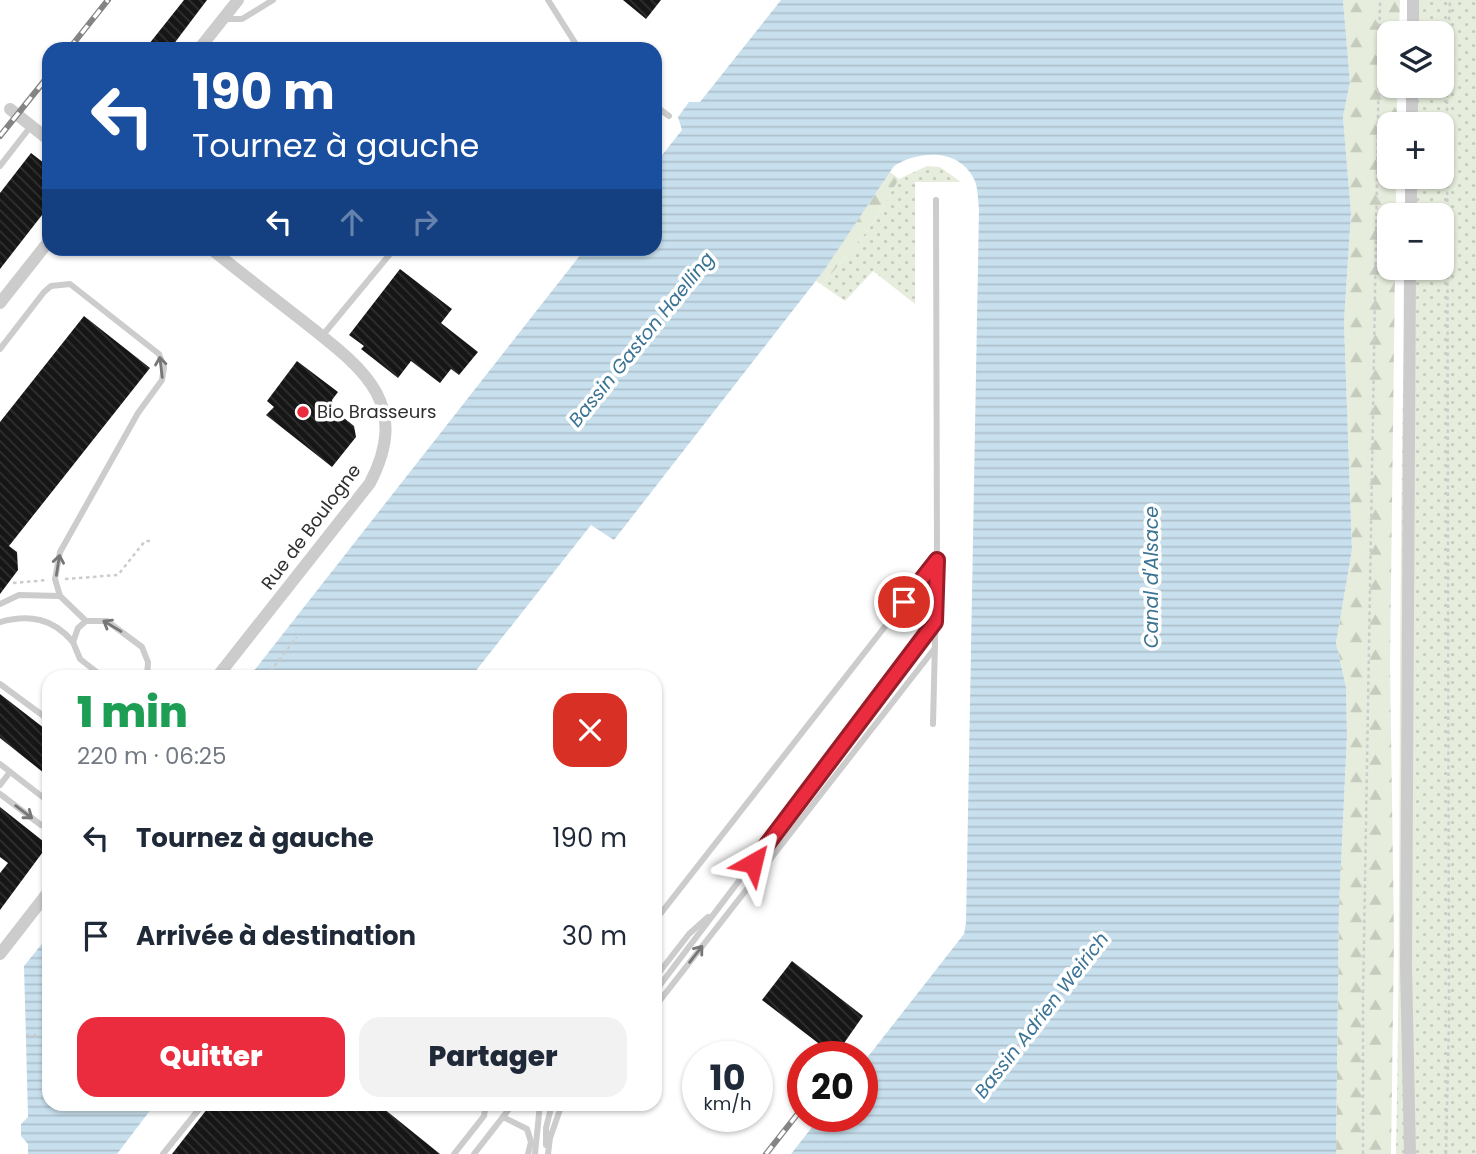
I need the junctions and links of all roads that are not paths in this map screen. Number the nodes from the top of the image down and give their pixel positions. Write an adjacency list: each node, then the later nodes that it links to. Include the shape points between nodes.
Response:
1 (238, 0): 5 (street)
2 (273, 0): 5 (lane, via 242,19)
3 (548, 0): 8 (lane)
4 (1413, 0): 6 (street)
5 (223, 19): 7 (street)
6 (1413, 21)
7 (205, 42)
8 (575, 42)
9 (5, 105): 12 (street)
10 (662, 111): 11 (lane)
11 (668, 116)
12 (31, 126): 13 (street); 14 (lane)
13 (42, 135)
14 (0, 166)
15 (936, 200): 23 (lane)
16 (42, 250): 20 (street)
17 (225, 256): 21 (street, Rue de Boulogne)
18 (388, 256): 21 (lane)
19 (1410, 280): 62 (street, via 1406,966)
20 (0, 303)
21 (322, 336): 33 (street, Rue de Boulogne, via 355,362 375,390 384,415 382,454 370,483)
22 (0, 349): 24 (lane, one-way to 22, via 55,579 60,552 138,413 162,380 164,367 159,354 70,284 51,286 44,292)
23 (937, 560): 28 (lane); 45 (lane)
24 (60, 596): 25 (lane, via 19,595); 26 (lane)
25 (0, 604)
26 (86, 621): 29 (lane); 32 (lane, one-way to 26, via 142,647 107,621)
27 (0, 622): 29 (lane, via 30,617 49,621)
28 (935, 622): 30 (lane); 44 (lane)
29 (73, 642): 31 (lane, via 80,659)
30 (935, 648): 36 (lane); 49 (lane, one-way to 30)
31 (94, 670)
32 (147, 670)
33 (223, 670)
34 (0, 684): 35 (lane)
35 (42, 715)
36 (933, 724)
37 (0, 764): 38 (lane)
38 (10, 772): 39 (lane); 41 (lane)
39 (0, 785)
40 (0, 794): 42 (lane, one-way to 42)
41 (42, 797)
42 (42, 825)
43 (42, 900): 46 (street)
44 (719, 907): 47 (lane, via 689,934); 48 (lane)
45 (662, 912)
46 (0, 954)
47 (662, 969)
48 (662, 982)
49 (662, 998)
50 (198, 1111): 57 (lane)
51 (485, 1111): 58 (lane)
52 (508, 1111): 56 (lane)
53 (539, 1111): 60 (lane)
54 (550, 1111): 61 (lane)
55 (560, 1111): 61 (lane)
56 (503, 1117): 59 (lane); 60 (lane, via 527,1129)
57 (163, 1154)
58 (454, 1154)
59 (474, 1154)
60 (530, 1154)
61 (547, 1154)
62 (1410, 1154)

